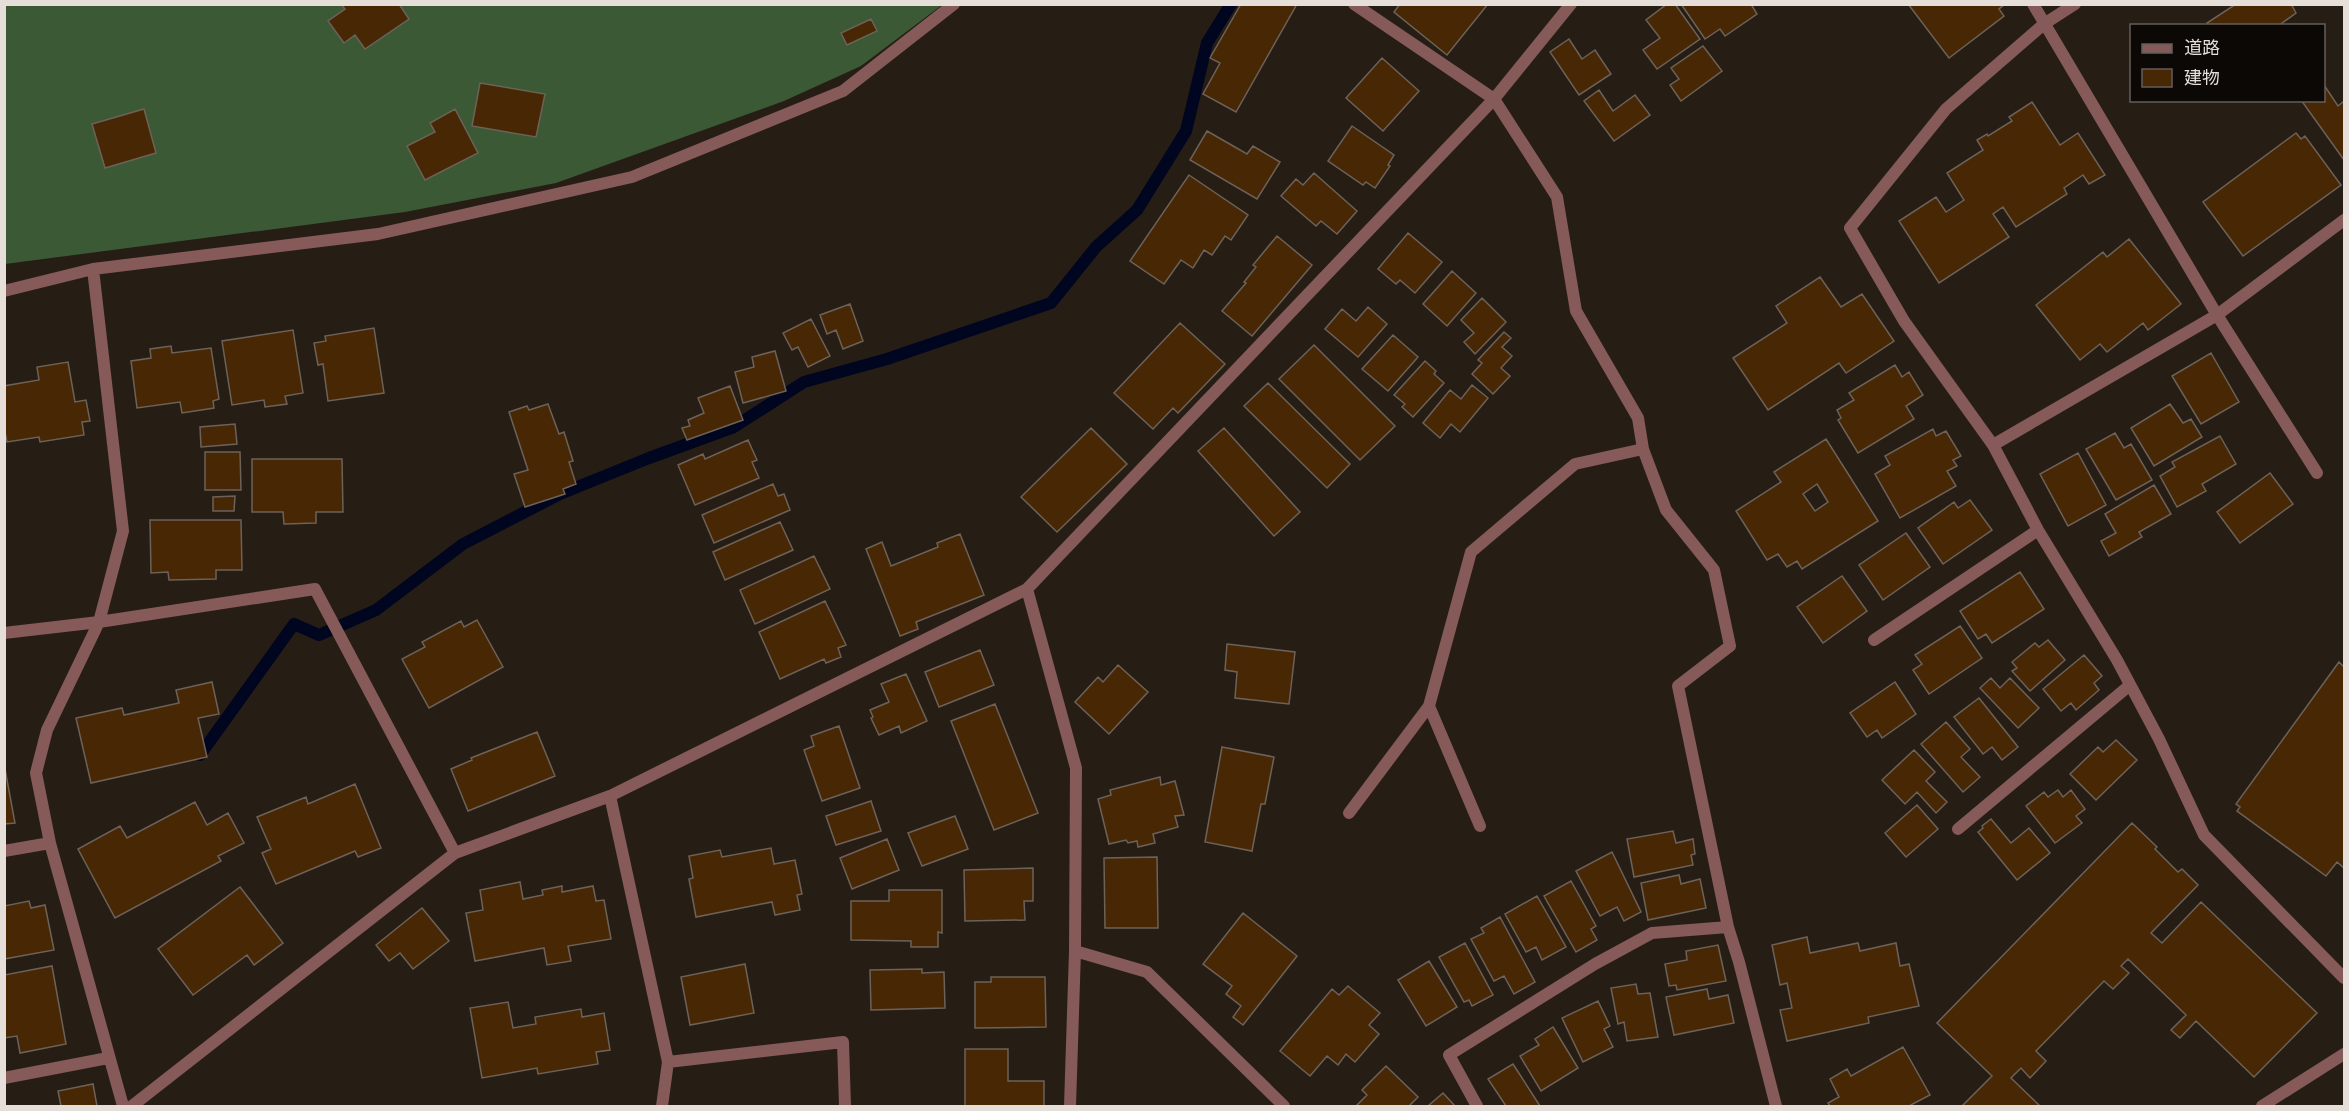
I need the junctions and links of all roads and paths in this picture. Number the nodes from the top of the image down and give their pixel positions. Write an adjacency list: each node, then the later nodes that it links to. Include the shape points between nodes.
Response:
1 (954, 4): 9 (street, via 843,91 633,177 378,234)
2 (1354, 4): 7 (street)
3 (1571, 4): 7 (street)
4 (2033, 4): 6 (street)
5 (2075, 4): 6 (street)
6 (2044, 24): 11 (street); 12 (street, via 1946,109 1850,228 1904,321)
7 (1494, 99): 13 (street, via 1557,197 1576,311 1638,418); 16 (street)
8 (2344, 220): 11 (street)
9 (93, 269): 10 (street); 17 (street, via 123,531)
10 (4, 291)
11 (2217, 315): 12 (street); 14 (street)
12 (1993, 445): 15 (street)
13 (1643, 449): 21 (street, via 1575,464 1471,552); 29 (street, via 1666,510 1714,570 1730,646 1678,686)
14 (2318, 473)
15 (2038, 530): 19 (street); 20 (street)
16 (1027, 589): 22 (street); 30 (street, via 1076,768)
17 (99, 622): 18 (street); 26 (street, via 47,730 36,773); 28 (street, via 315,589)
18 (4, 633)
19 (1874, 640)
20 (2130, 685): 25 (street); 31 (street, via 2204,835)
21 (1429, 706): 23 (street); 24 (street)
22 (610, 796): 28 (street); 34 (street)
23 (1349, 813)
24 (1480, 826)
25 (1958, 828)
26 (50, 843): 27 (street); 33 (street)
27 (4, 851)
28 (455, 853): 37 (street)
29 (1728, 927): 42 (street, via 1652,933 1449,1055); 43 (street)
30 (1075, 951): 40 (street); 41 (street, via 1147,972)
31 (2344, 978)
32 (2344, 1054): 44 (street)
33 (108, 1058): 35 (street); 36 (street)
34 (668, 1062): 38 (street); 39 (street, via 843,1041)
35 (4, 1078)
36 (123, 1107)
37 (132, 1107)
38 (662, 1107)
39 (845, 1107)
40 (1070, 1107)
41 (1284, 1107)
42 (1477, 1107)
43 (1776, 1107)
44 (2262, 1107)

